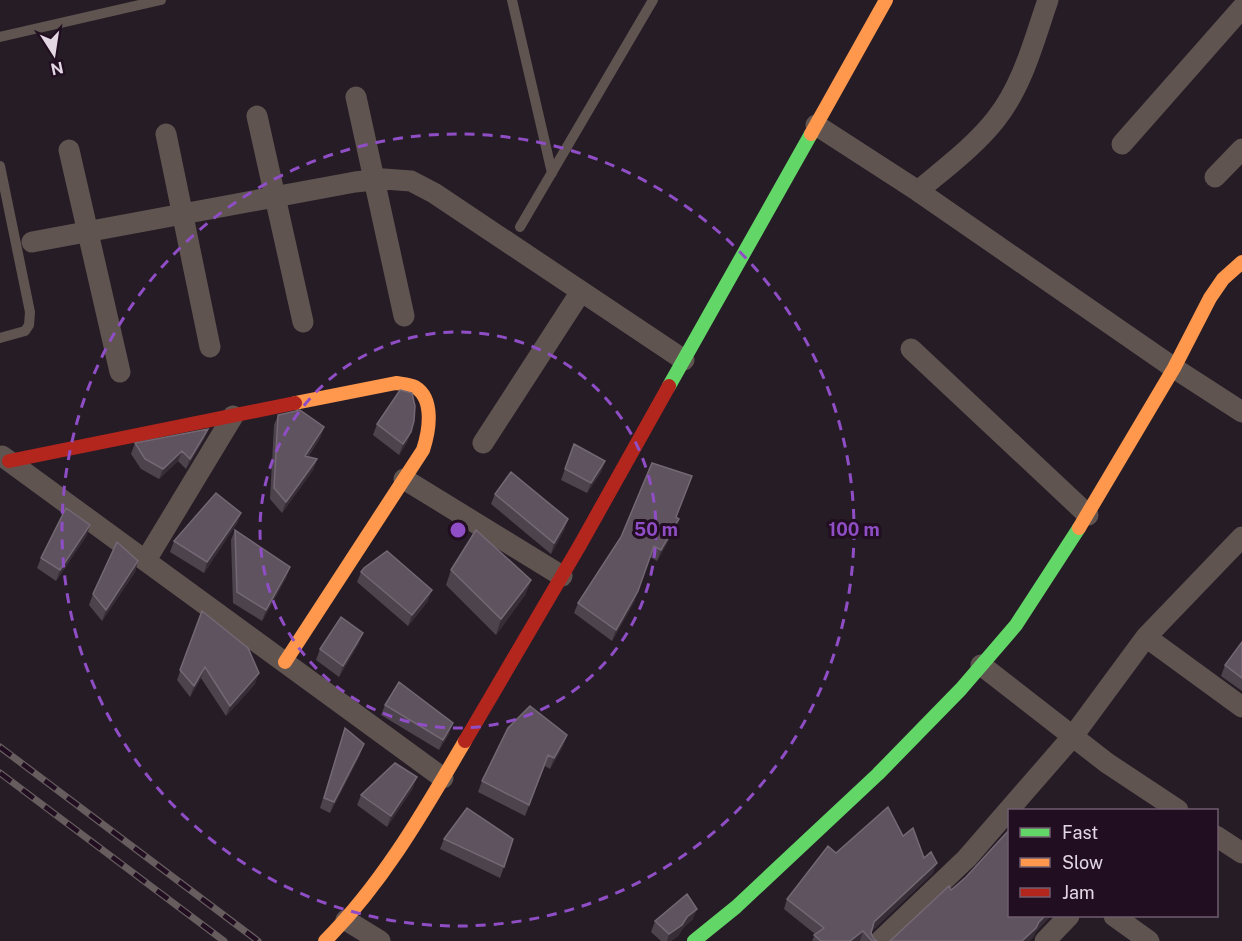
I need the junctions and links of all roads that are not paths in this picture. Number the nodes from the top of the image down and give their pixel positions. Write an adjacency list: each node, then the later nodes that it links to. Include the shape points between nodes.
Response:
1 (161, 0): 6 (lane)
2 (512, 0): 17 (lane)
3 (653, 0): 17 (lane)
4 (886, 0): 11 (street)
5 (1048, 0): 20 (street, via 1015,88 998,117)
6 (138, 3): 8 (lane)
7 (1242, 8): 13 (street)
8 (0, 37)
9 (356, 97): 19 (street)
10 (257, 116): 21 (street)
11 (816, 124): 20 (street); 33 (street)
12 (166, 134): 22 (street)
13 (1122, 144)
14 (1242, 149): 18 (street)
15 (69, 150): 24 (street)
16 (0, 166): 30 (lane, via 30,312 25,331)
17 (552, 172): 23 (lane)
18 (1215, 177)
19 (374, 180): 21 (street); 27 (street, via 411,181 434,193); 28 (street)
20 (918, 191): 34 (street)
21 (276, 197): 22 (street); 29 (street)
22 (183, 214): 24 (street); 31 (street)
23 (520, 227)
24 (87, 232): 25 (street); 35 (street)
25 (32, 242)
26 (1242, 262): 34 (street, via 1210,298)
27 (580, 292): 33 (street); 38 (street)
28 (404, 316)
29 (303, 322)
30 (0, 338)
31 (210, 347)
32 (911, 349): 41 (street)
33 (684, 360): 44 (street)
34 (1174, 368): 36 (street); 41 (street)
35 (120, 372)
36 (1242, 412)
37 (233, 416): 39 (street); 40 (street, via 396,383 408,384 422,394 430,420 423,450); 43 (street)
38 (483, 443)
39 (5, 457): 43 (street)
40 (404, 479): 44 (street); 46 (street)
41 (1088, 515): 47 (street, via 1016,625)
42 (1242, 537): 45 (street)
43 (146, 560): 46 (street)
44 (562, 576): 50 (street)
45 (1146, 637): 48 (street); 49 (street)
46 (285, 662): 50 (street)
47 (981, 665): 49 (street); 61 (street, via 878,774 736,907)
48 (1242, 707)
49 (1072, 736): 51 (street); 52 (street)
50 (443, 777): 58 (street, via 385,870)
51 (1012, 809)
52 (1176, 809)
53 (1008, 814): 62 (street)
54 (1218, 837): 55 (street)
55 (1242, 853)
56 (1067, 917): 63 (street)
57 (1117, 917): 64 (street)
58 (346, 920): 59 (street); 60 (street)
59 (325, 941)
60 (380, 941)
61 (694, 941)
62 (880, 941)
63 (1045, 941)
64 (1149, 941)

